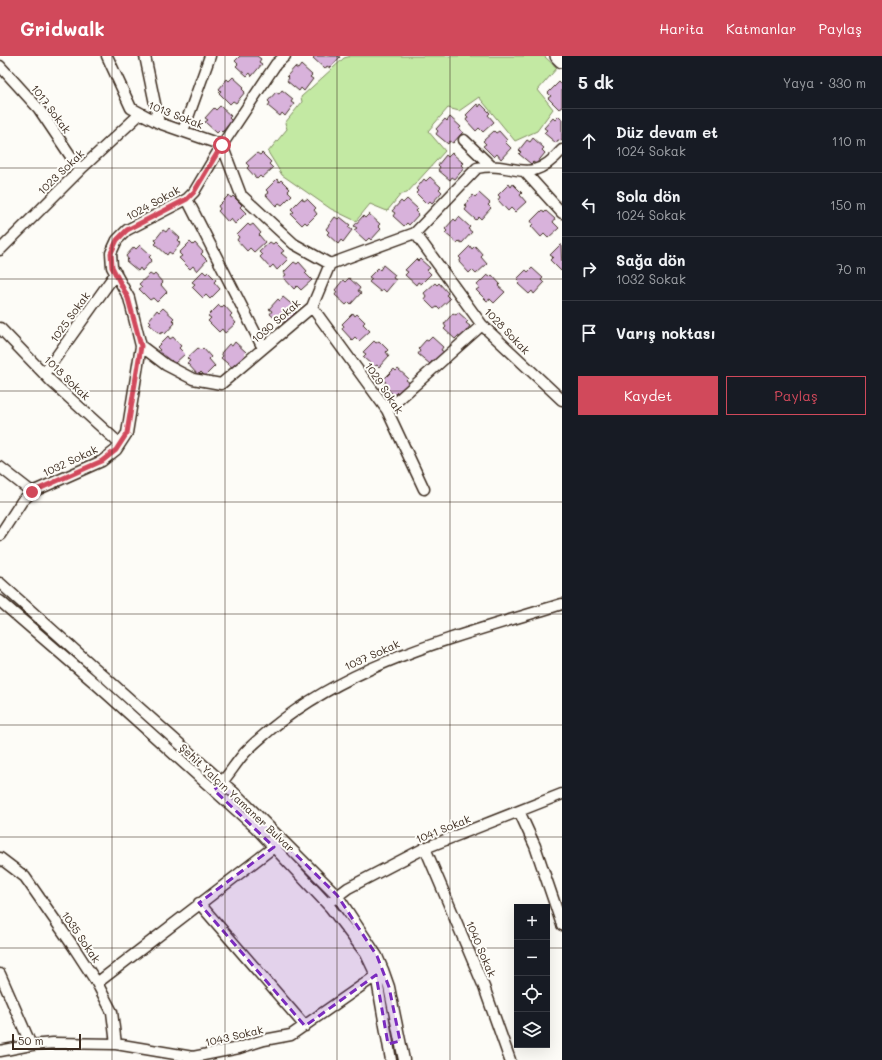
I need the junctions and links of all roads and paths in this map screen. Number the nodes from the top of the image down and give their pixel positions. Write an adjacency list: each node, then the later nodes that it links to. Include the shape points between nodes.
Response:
1 (107, 56): 8 (street, 1013 Sokak, via 131,108)
2 (145, 56): 9 (street)
3 (210, 56): 10 (street)
4 (285, 56): 12 (street, 1024 Sokak, via 276,64)
5 (558, 56): 6 (highway)
6 (562, 60)
7 (0, 66): 15 (street, 1017 Sokak, via 39,109)
8 (140, 114): 9 (street, 1013 Sokak); 15 (street, 1023 Sokak)
9 (159, 123): 10 (street, 1013 Sokak)
10 (183, 131): 12 (street, 1013 Sokak)
11 (464, 140): 14 (street)
12 (222, 145): 17 (street, 1024 Sokak, via 194,192); 21 (street, via 241,195 294,244)
13 (562, 150): 16 (street, via 543,168)
14 (490, 166): 16 (street); 19 (street, via 477,168)
15 (80, 170): 20 (street, 1023 Sokak)
16 (525, 172): 18 (street)
17 (187, 199): 22 (street, 1024 Sokak, via 127,230 117,240 111,253 112,267); 27 (street)
18 (562, 213)
19 (415, 233): 21 (street); 24 (street, 1028 Sokak)
20 (0, 250)
21 (330, 264): 23 (street, 1030 Sokak)
22 (116, 273): 26 (street, 1024 Sokak, via 128,298); 28 (street, 1025 Sokak)
23 (312, 307): 27 (street, 1030 Sokak); 30 (street, 1029 Sokak)
24 (482, 325): 29 (street, 1028 Sokak); 30 (street)
25 (0, 328): 28 (street, 1018 Sokak)
26 (141, 346): 27 (street, 1030 Sokak, via 166,365 193,379 221,384); 31 (street, 1024 Sokak, via 127,433)
27 (263, 348)
28 (44, 374): 31 (street, 1018 Sokak)
29 (562, 400)
30 (387, 410): 33 (street, 1029 Sokak)
31 (120, 444): 34 (street, 1032 Sokak, via 102,461)
32 (0, 467): 34 (street)
33 (424, 489)
34 (32, 492): 35 (street, 1032 Sokak, via 22,501)
35 (0, 535)
36 (0, 583): 39 (street, Şehit Yalçın Yamaner Bulvar)
37 (0, 601): 40 (street)
38 (562, 604): 39 (street, 1037 Sokak, via 398,656 338,684 303,705 271,729 243,755)
39 (222, 782): 40 (street, 1037 Sokak); 43 (street, Şehit Yalçın Yamaner Bulvar)
40 (214, 790): 43 (street)
41 (562, 794): 42 (street, 1041 Sokak)
42 (519, 811): 44 (street, 1041 Sokak); 49 (street, via 535,846)
43 (278, 843): 46 (street, Şehit Yalçın Yamaner Bulvar); 47 (street); 48 (street)
44 (425, 848): 46 (street, 1041 Sokak); 61 (street, 1040 Sokak, via 484,987)
45 (0, 858): 52 (street, 1035 Sokak, via 25,877)
46 (337, 896): 48 (street, 1041 Sokak); 50 (street, Şehit Yalçın Yamaner Bulvar, via 377,956)
47 (200, 903): 52 (street); 53 (street)
48 (328, 904): 50 (street)
49 (562, 925)
50 (380, 973): 53 (street, 1043 Sokak); 54 (street, Şehit Yalçın Yamaner Bulvar, via 389,987); 56 (street)
51 (0, 974): 57 (street)
52 (97, 983): 55 (street, 1035 Sokak, via 112,1012)
53 (305, 1026): 55 (street, 1043 Sokak, via 291,1035 192,1057)
54 (400, 1041): 56 (street); 60 (street, Şehit Yalçın Yamaner Bulvar)
55 (116, 1044): 57 (street, 1043 Sokak)
56 (388, 1044): 59 (street)
57 (31, 1045): 58 (street, 1043 Sokak)
58 (0, 1051)
59 (391, 1060)
60 (404, 1060)
61 (510, 1060)

